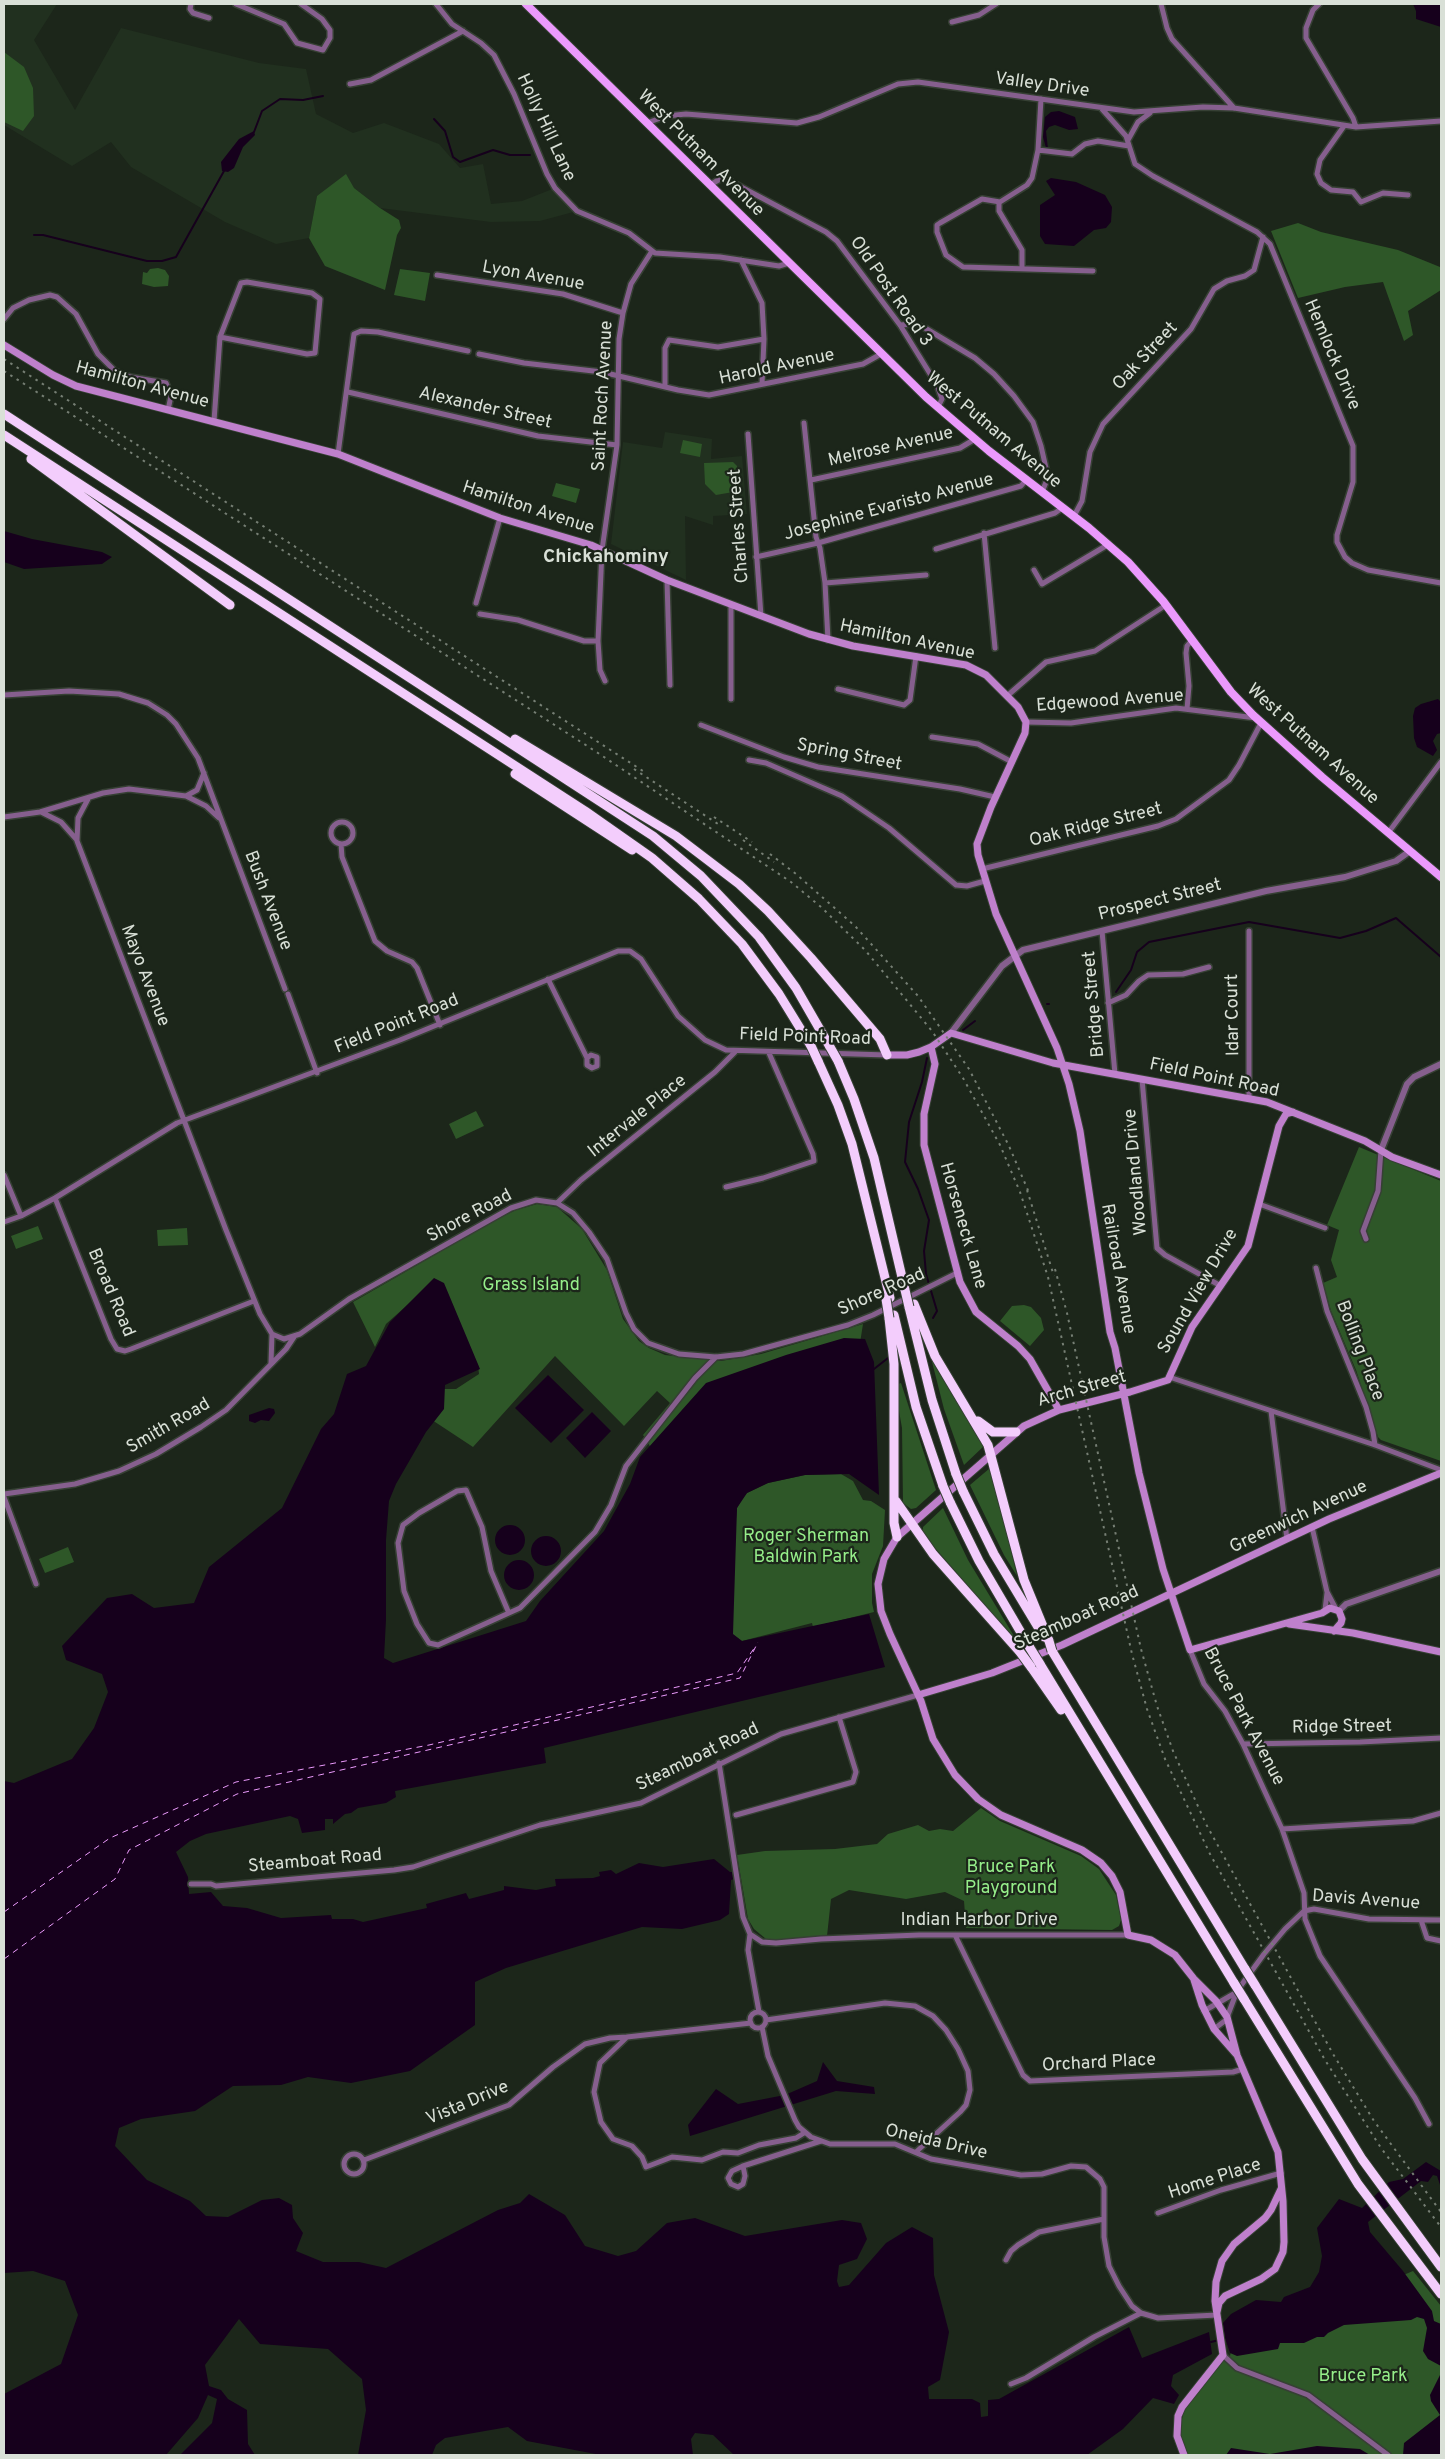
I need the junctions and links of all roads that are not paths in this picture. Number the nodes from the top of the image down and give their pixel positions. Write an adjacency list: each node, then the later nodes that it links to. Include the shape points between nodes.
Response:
1 (192, 4): 9 (street, via 190,9 193,13)
2 (236, 4): 3 (street, via 284,24 297,43 323,50 330,30 322,18)
3 (301, 4)
4 (436, 4): 11 (street, Holly Hill Lane, via 446,18)
5 (526, 4): 18 (main road, West Putnam Avenue)
6 (996, 4): 10 (street, via 980,15)
7 (1161, 4): 15 (street, via 1172,39)
8 (1318, 4): 20 (street, via 1306,28 1306,38)
9 (209, 18)
10 (952, 22)
11 (463, 31): 12 (street, via 371,80); 27 (street, Holly Hill Lane, via 489,49 497,60 547,174 565,200 577,211 639,238)
12 (350, 84)
13 (1041, 99): 14 (street, Valley Drive); 18 (street, Valley Drive, via 918,82 898,84 819,117 796,123 686,114 666,116); 22 (street)
14 (1102, 108): 16 (street, Valley Drive); 21 (street, Hemlock Drive)
15 (1234, 108): 16 (street, Valley Drive); 19 (street, Valley Drive)
16 (1153, 112): 21 (street, via 1138,122)
17 (1441, 121): 20 (street, Valley Drive)
18 (647, 123): 23 (main road, West Putnam Avenue)
19 (1344, 126): 20 (street, Valley Drive); 24 (street, via 1320,160 1317,174 1321,183 1331,190 1352,192 1361,202 1382,193)
20 (1356, 127)
21 (1129, 143): 22 (street, via 1098,141 1085,144 1072,154); 26 (street, Hemlock Drive, via 1132,158 1140,168)
22 (1038, 150): 25 (street, via 1032,178 1027,185)
23 (710, 185): 29 (main road, West Putnam Avenue); 35 (street, Old Post Road 3, via 720,179 728,180 832,236 844,247)
24 (1408, 195)
25 (999, 202): 30 (street, via 999,211 1022,250); 30 (street, via 982,199 937,225 937,232 946,255 956,264)
26 (1263, 237): 60 (street, Oak Street, via 1254,270 1214,289 1191,329 1103,424 1090,452 1082,501); 72 (street, Hemlock Drive, via 1275,254 1353,446 1353,482 1337,528 1340,549 1352,563 1368,570)
27 (652, 251): 28 (street); 33 (street, Saint Roch Avenue, via 631,284)
28 (741, 260): 29 (street, via 779,266); 37 (street, via 762,303)
29 (789, 262): 41 (main road, West Putnam Avenue)
30 (1022, 269): 31 (street)
31 (1093, 271)
32 (437, 276): 33 (street, Lyon Avenue, via 563,294)
33 (623, 313): 42 (street, Saint Roch Avenue)
34 (4, 319): 47 (street, via 13,308 28,300 50,295 57,297 76,314 98,354 116,371 166,383 171,396)
35 (900, 325): 46 (street, Old Post Road 3, via 940,391 942,399); 58 (street, via 913,324 925,328 975,358 1014,396 1033,422 1041,446 1048,477)
36 (220, 337): 36 (street, via 241,283 312,293 319,297 316,350 312,354); 49 (street)
37 (764, 338): 43 (street); 44 (street, via 718,347 669,340 664,348)
38 (4, 345): 47 (main road, Hamilton Avenue, via 76,386)
39 (468, 351): 45 (street, via 378,332 358,332 352,339)
40 (479, 354): 42 (street, Harold Avenue)
41 (881, 354): 43 (street, Harold Avenue, via 863,364); 46 (main road, West Putnam Avenue)
42 (618, 376): 44 (street, Harold Avenue); 54 (street, Saint Roch Avenue)
43 (762, 384): 44 (street, Harold Avenue, via 710,395)
44 (665, 386)
45 (348, 392): 54 (street, Alexander Street, via 538,436); 55 (street)
46 (938, 407): 53 (main road, West Putnam Avenue)
47 (168, 410): 49 (main road, Hamilton Avenue)
48 (4, 414): 90 (highway)
49 (214, 421): 55 (main road, Hamilton Avenue)
50 (804, 423): 56 (street)
51 (748, 434): 67 (street, Charles Street)
52 (4, 436): 74 (highway); 112 (highway, via 591,815)
53 (975, 439): 56 (street, Melrose Avenue, via 960,448); 57 (main road, West Putnam Avenue)
54 (617, 445): 66 (street, Saint Roch Avenue)
55 (338, 454): 61 (main road, Hamilton Avenue)
56 (811, 480): 63 (street)
57 (1026, 480): 58 (main road, West Putnam Avenue); 63 (street, Josephine Evaristo Avenue, via 1021,486)
58 (1042, 492): 59 (main road, West Putnam Avenue)
59 (1062, 508): 60 (main road, West Putnam Avenue); 62 (street, via 1055,513)
60 (1074, 516): 64 (main road, West Putnam Avenue)
61 (500, 518): 66 (main road, Hamilton Avenue); 73 (street)
62 (984, 534): 65 (street); 82 (street)
63 (818, 543): 67 (street, Josephine Evaristo Avenue); 71 (street)
64 (1109, 544): 68 (street, via 1042,584); 76 (main road, West Putnam Avenue)
65 (936, 549)
66 (602, 550): 70 (main road, Hamilton Avenue); 81 (street, Saint Roch Avenue)
67 (756, 557): 78 (street, Charles Street)
68 (1034, 570)
69 (926, 575): 71 (street)
70 (667, 580): 75 (main road, Hamilton Avenue); 85 (street)
71 (825, 582): 79 (street)
72 (1441, 583)
73 (476, 603)
74 (230, 605)
75 (731, 605): 78 (main road, Hamilton Avenue); 89 (street)
76 (1166, 605): 80 (main road, West Putnam Avenue); 88 (street, via 1095,651 1046,662)
77 (480, 614): 81 (street, via 518,620 584,640)
78 (761, 616): 79 (main road, Hamilton Avenue)
79 (828, 640): 83 (main road, Hamilton Avenue)
80 (1192, 640): 91 (street, via 1186,653); 92 (main road, West Putnam Avenue, via 1231,692)
81 (598, 641): 84 (street, Saint Roch Avenue, via 600,670)
82 (995, 648)
83 (916, 656): 86 (street, via 910,700 904,705); 88 (main road, Hamilton Avenue, via 974,668)
84 (605, 681)
85 (670, 685)
86 (838, 690)
87 (4, 695): 99 (street, Bush Avenue, via 106,692 148,703 176,724)
88 (1008, 696): 93 (main road, Hamilton Avenue)
89 (732, 699)
90 (452, 704): 126 (highway, via 519,740 659,825 725,872 768,910 811,958 880,1039); 151 (highway, bridge, via 636,824 701,876 772,954 796,988 838,1061 868,1138)
91 (1187, 709): 92 (street, Edgewood Avenue); 93 (street, Edgewood Avenue, via 1162,709 1071,722)
92 (1259, 720): 107 (main road, West Putnam Avenue); 111 (street, Oak Ridge Street, via 1229,780 1176,819)
93 (1026, 722): 97 (main road, Railroad Avenue, via 1022,741)
94 (701, 725): 102 (street, Spring Street, via 818,767)
95 (932, 737): 97 (street, via 978,744)
96 (750, 760): 114 (street, via 766,763 842,796 888,828 956,885)
97 (1012, 762): 102 (main road, Railroad Avenue)
98 (1441, 762): 107 (street)
99 (204, 772): 101 (street, via 197,790); 106 (street, Bush Avenue)
100 (515, 774): 112 (highway)
101 (186, 796): 103 (street, via 129,789); 106 (street, via 206,806)
102 (995, 797): 111 (main road, Railroad Avenue, via 977,844)
103 (88, 799): 104 (street); 108 (street, Mayo Avenue, via 78,818)
104 (40, 812): 105 (street); 108 (street, Mayo Avenue, via 62,822)
105 (4, 816)
106 (223, 822): 130 (street, Bush Avenue)
107 (1388, 833): 110 (main road, West Putnam Avenue)
108 (78, 841): 135 (street, Mayo Avenue)
109 (341, 844): 109 (street, via 352,836 351,827 344,823 337,824 332,830 333,840); 121 (street, via 342,857 375,941 386,951 418,968)
110 (1410, 851): 113 (main road, West Putnam Avenue); 116 (street, Prospect Street, via 1396,861 1345,877 1266,890)
111 (982, 869): 114 (main road, Railroad Avenue)
112 (668, 871): 152 (highway, bridge, via 742,944 779,994 811,1046 850,1138)
113 (1441, 877)
114 (985, 881): 117 (main road, Railroad Avenue)
115 (1249, 931): 133 (street, Idar Court)
116 (1102, 932): 117 (street, Prospect Street, via 1023,950); 120 (street, Bridge Street)
117 (1015, 956): 122 (street, Prospect Street, via 991,979); 128 (main road, Railroad Avenue)
118 (1209, 967): 120 (street, via 1183,974 1148,975 1126,995)
119 (548, 979): 121 (street, Field Point Road); 124 (street, Field Point Road, via 613,952 630,951 642,959 678,1016 717,1046); 127 (street)
120 (1108, 1003): 131 (street, Bridge Street)
121 (440, 1025): 130 (street, Field Point Road)
122 (951, 1033): 123 (main road, Field Point Road); 128 (main road, Field Point Road)
123 (931, 1047): 126 (main road, Field Point Road, via 907,1055); 148 (main road, Horseneck Lane, via 935,1064 924,1114 924,1145)
124 (735, 1052): 125 (street, Field Point Road); 141 (street, Intervale Place)
125 (769, 1053): 126 (street, Field Point Road); 139 (street, via 814,1161)
126 (887, 1055)
127 (587, 1058)
128 (1063, 1064): 131 (main road, Field Point Road); 159 (main road, Railroad Avenue, via 1080,1131 1102,1289)
129 (1441, 1064): 136 (street, via 1407,1084)
130 (317, 1073): 135 (street, Field Point Road)
131 (1115, 1074): 132 (main road, Field Point Road)
132 (1142, 1079): 133 (main road, Field Point Road); 149 (street, Woodland Drive, via 1158,1248)
133 (1249, 1099): 134 (main road, Field Point Road)
134 (1293, 1112): 136 (main road, Field Point Road); 142 (main road, Sound View Drive, via 1286,1114 1278,1126)
135 (184, 1120): 140 (street, Field Point Road); 150 (street)
136 (1381, 1150): 138 (main road, Field Point Road); 146 (street, via 1378,1191 1363,1232)
137 (4, 1175): 143 (street)
138 (1441, 1175)
139 (726, 1187)
140 (55, 1198): 143 (street, Field Point Road); 150 (street, Broad Road, via 117,1349 131,1349)
141 (557, 1203): 154 (street, Shore Road, via 536,1200 511,1208 349,1299); 155 (street, Shore Road, via 573,1213 596,1242 614,1275 630,1322 640,1336 668,1351)
142 (1259, 1204): 145 (street); 149 (main road, Sound View Drive, via 1248,1246)
143 (21, 1216): 144 (street, Field Point Road)
144 (4, 1222)
145 (1325, 1228)
146 (1366, 1239)
147 (1316, 1268): 163 (street, Bolling Place, via 1327,1311 1366,1406)
148 (957, 1273): 155 (street, Shore Road, via 848,1325 759,1350); 160 (main road, Horseneck Lane, via 971,1305 1025,1353)
149 (1220, 1286): 157 (main road, Sound View Drive, via 1192,1327)
150 (254, 1302): 153 (street)
151 (912, 1306): 158 (highway); 184 (highway, bridge, via 934,1407 956,1474 994,1554)
152 (891, 1317): 166 (highway); 187 (highway, bridge, via 916,1407 943,1486 979,1561 1030,1648)
153 (272, 1334): 154 (street, via 284,1339); 156 (street)
154 (294, 1337): 156 (street, Smith Road)
155 (716, 1357): 177 (street, via 695,1378 626,1466 611,1505 594,1532 525,1604)
156 (271, 1364): 167 (street, Smith Road, via 226,1410 156,1454 118,1471 75,1484)
157 (1169, 1377): 159 (main road, Arch Street, via 1162,1383); 161 (street)
158 (956, 1393): 162 (highway, via 986,1428 997,1432); 164 (highway, via 986,1440)
159 (1123, 1394): 160 (main road, Arch Street); 175 (main road, Railroad Avenue, via 1145,1502)
160 (1059, 1410): 162 (main road, Arch Street)
161 (1271, 1411): 163 (street); 171 (street)
162 (1016, 1432): 164 (main road, Arch Street)
163 (1375, 1445): 165 (street)
164 (991, 1454): 168 (main road, Arch Street); 184 (highway, via 1024,1580)
165 (1441, 1471): 169 (main road, Greenwich Avenue)
166 (895, 1498): 168 (highway); 170 (highway)
167 (4, 1499): 173 (street)
168 (911, 1525): 170 (main road, Arch Street); 187 (highway, bridge, via 933,1554)
169 (1312, 1527): 171 (main road, Greenwich Avenue); 174 (street)
170 (897, 1537): 188 (main road, Arch Street, via 880,1571 879,1599 887,1626)
171 (1287, 1539): 175 (main road, Greenwich Avenue)
172 (1441, 1571): 176 (street)
173 (36, 1584)
174 (1327, 1592): 176 (street); 178 (street)
175 (1171, 1593): 185 (main road, Bruce Park Avenue); 188 (main road, Steamboat Road, via 1014,1665)
176 (1337, 1610): 178 (main road); 179 (main road)
177 (508, 1611): 177 (street, via 491,1571 482,1527 466,1490 457,1491 402,1525 398,1543 404,1591 417,1624 429,1643 438,1645 500,1618)
178 (1324, 1611): 180 (main road); 181 (main road, via 1320,1622)
179 (1342, 1619): 182 (main road); 183 (main road)
180 (1286, 1623): 181 (main road); 185 (main road)
181 (1322, 1628): 182 (main road)
182 (1334, 1631): 183 (main road)
183 (1353, 1633): 186 (main road)
184 (1048, 1641): 228 (highway, bridge, via 1351,2142)
185 (1190, 1650): 191 (street, Bruce Park Avenue, via 1204,1684 1225,1711)
186 (1441, 1652)
187 (1035, 1665): 205 (highway, via 1108,1776)
188 (918, 1695): 189 (street, Steamboat Road); 202 (main road, Arch Street, via 938,1748 955,1775 973,1794 1001,1815 1082,1850 1106,1868 1120,1892)
189 (839, 1717): 192 (street, Steamboat Road, via 781,1734); 194 (street, via 856,1772 853,1782)
190 (1441, 1738): 191 (street, Ridge Street)
191 (1243, 1744): 195 (street, Bruce Park Avenue)
192 (719, 1763): 196 (street, Steamboat Road, via 674,1789 641,1803 540,1825 405,1869 216,1886); 200 (street, via 743,1917)
193 (1441, 1813): 195 (street, via 1412,1821)
194 (736, 1815)
195 (1282, 1829): 197 (street, Bruce Park Avenue, via 1300,1880)
196 (191, 1884)
197 (1304, 1911): 198 (street, Davis Avenue, via 1314,1909 1369,1919); 205 (street, Davis Avenue, via 1274,1941); 217 (street, Bruce Park Avenue, via 1320,1956)
198 (1421, 1920): 199 (street, Davis Avenue); 203 (street, via 1427,1938)
199 (1441, 1920)
200 (750, 1934): 201 (street, Indian Harbor Drive, via 769,1943); 208 (street, via 748,1950)
201 (955, 1935): 202 (street, Indian Harbor Drive); 216 (street, Orchard Place, via 1023,2074 1030,2081)
202 (1128, 1935): 204 (main road, Indian Harbor Drive, via 1165,1946 1183,1962)
203 (1441, 1941)
204 (1194, 1979): 206 (main road, Indian Harbor Drive); 207 (main road, Indian Harbor Drive)
205 (1236, 1988): 206 (street, Davis Avenue); 209 (street, Davis Avenue); 229 (highway, bridge, via 1335,2149)
206 (1218, 2003): 207 (street, Davis Avenue); 209 (main road)
207 (1204, 2011): 213 (main road)
208 (759, 2012): 210 (street); 211 (street, via 752,2016)
209 (1228, 2017): 213 (street, Davis Avenue); 215 (main road)
210 (766, 2020): 212 (street); 220 (street, via 885,2003 915,2006 933,2016 958,2049 968,2071 970,2090 966,2105 960,2112)
211 (751, 2023): 212 (street, via 754,2027); 214 (street, Vista Drive)
212 (762, 2027): 218 (street, via 768,2056)
213 (1214, 2029): 215 (main road)
214 (627, 2037): 218 (street, via 600,2063 595,2101 601,2122 613,2138 632,2146 646,2167 672,2157 702,2160 723,2152 738,2153); 221 (street, Vista Drive, via 585,2044 509,2105)
215 (1237, 2055): 216 (main road)
216 (1243, 2069): 223 (main road, via 1276,2144)
217 (1429, 2124)
218 (804, 2133): 219 (street, Oneida Drive)
219 (821, 2141): 220 (street, Oneida Drive, via 830,2144 895,2144); 222 (street)
220 (916, 2152): 226 (street, Oneida Drive, via 950,2163 1021,2175 1086,2166 1104,2187)
221 (364, 2160): 221 (street, Vista Drive, via 357,2154 351,2154 344,2166 350,2173 359,2173 364,2168)
222 (743, 2166)
223 (1281, 2173): 224 (main road); 225 (street, Home Place)
224 (1282, 2186): 231 (main road, via 1265,2218 1226,2253 1216,2282); 231 (main road, via 1284,2242 1279,2262 1268,2275 1225,2296 1219,2303)
225 (1158, 2213)
226 (1104, 2219): 227 (street, via 1039,2232 1018,2245); 230 (street, Oneida Drive, via 1109,2266 1126,2297)
227 (1006, 2260)
228 (1441, 2267)
229 (1441, 2294)
230 (1141, 2313): 231 (street, via 1158,2318); 233 (street)
231 (1217, 2314): 232 (main road)
232 (1222, 2352): 234 (main road, via 1178,2416 1177,2436); 235 (street, via 1237,2368 1308,2395)
233 (1011, 2384)
234 (1184, 2455)
235 (1388, 2455)

